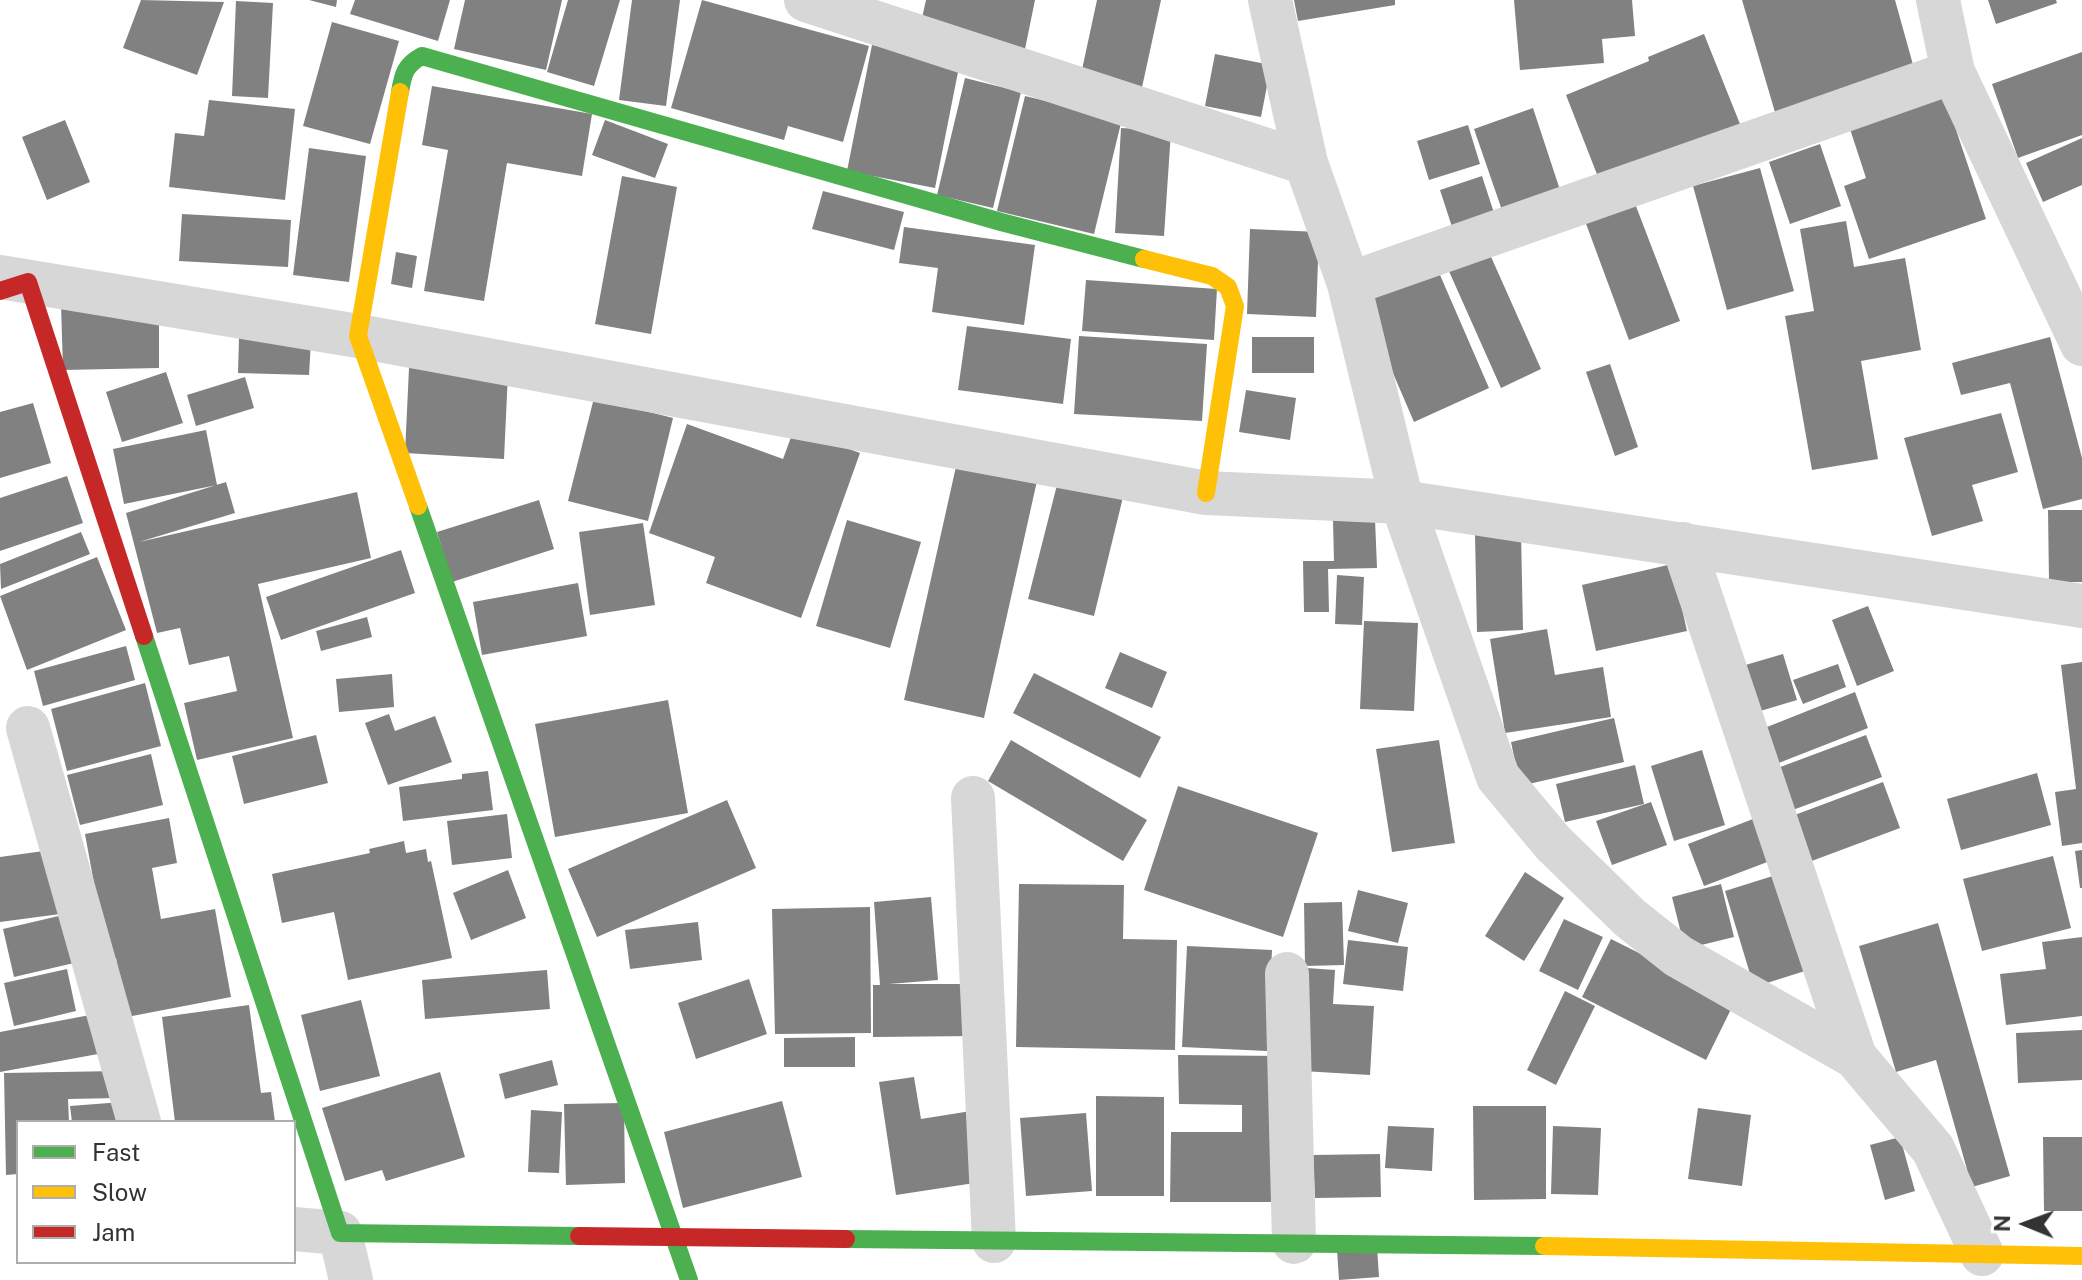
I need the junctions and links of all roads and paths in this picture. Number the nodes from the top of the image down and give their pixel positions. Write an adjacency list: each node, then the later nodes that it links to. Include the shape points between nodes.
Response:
1 (806, 0): 5 (street)
2 (1270, 0): 5 (street)
3 (1938, 0): 4 (street)
4 (1953, 72): 7 (street); 9 (street)
5 (1306, 163): 7 (street)
6 (9, 283): 8 (street); 20 (street)
7 (1349, 284): 11 (street)
8 (358, 336): 10 (street); 10 (street, via 403,74 422,56 1001,222 1212,276 1228,287 1235,306); 21 (street)
9 (2082, 344)
10 (1206, 493): 11 (street)
11 (1402, 502): 12 (street); 17 (street, via 1498,777 1553,843 1678,956)
12 (1683, 544): 13 (street); 17 (street)
13 (2082, 606)
14 (28, 728): 18 (street)
15 (973, 798): 22 (street)
16 (1287, 974): 23 (street)
17 (1855, 1057): 24 (street, via 1933,1149)
18 (138, 1120)
19 (296, 1229): 20 (street)
20 (340, 1233): 21 (street); 26 (street)
21 (675, 1237): 22 (street); 27 (street)
22 (994, 1241): 23 (street)
23 (1294, 1242): 24 (street)
24 (1982, 1254): 25 (street)
25 (2082, 1256)
26 (351, 1280)
27 (689, 1280)

